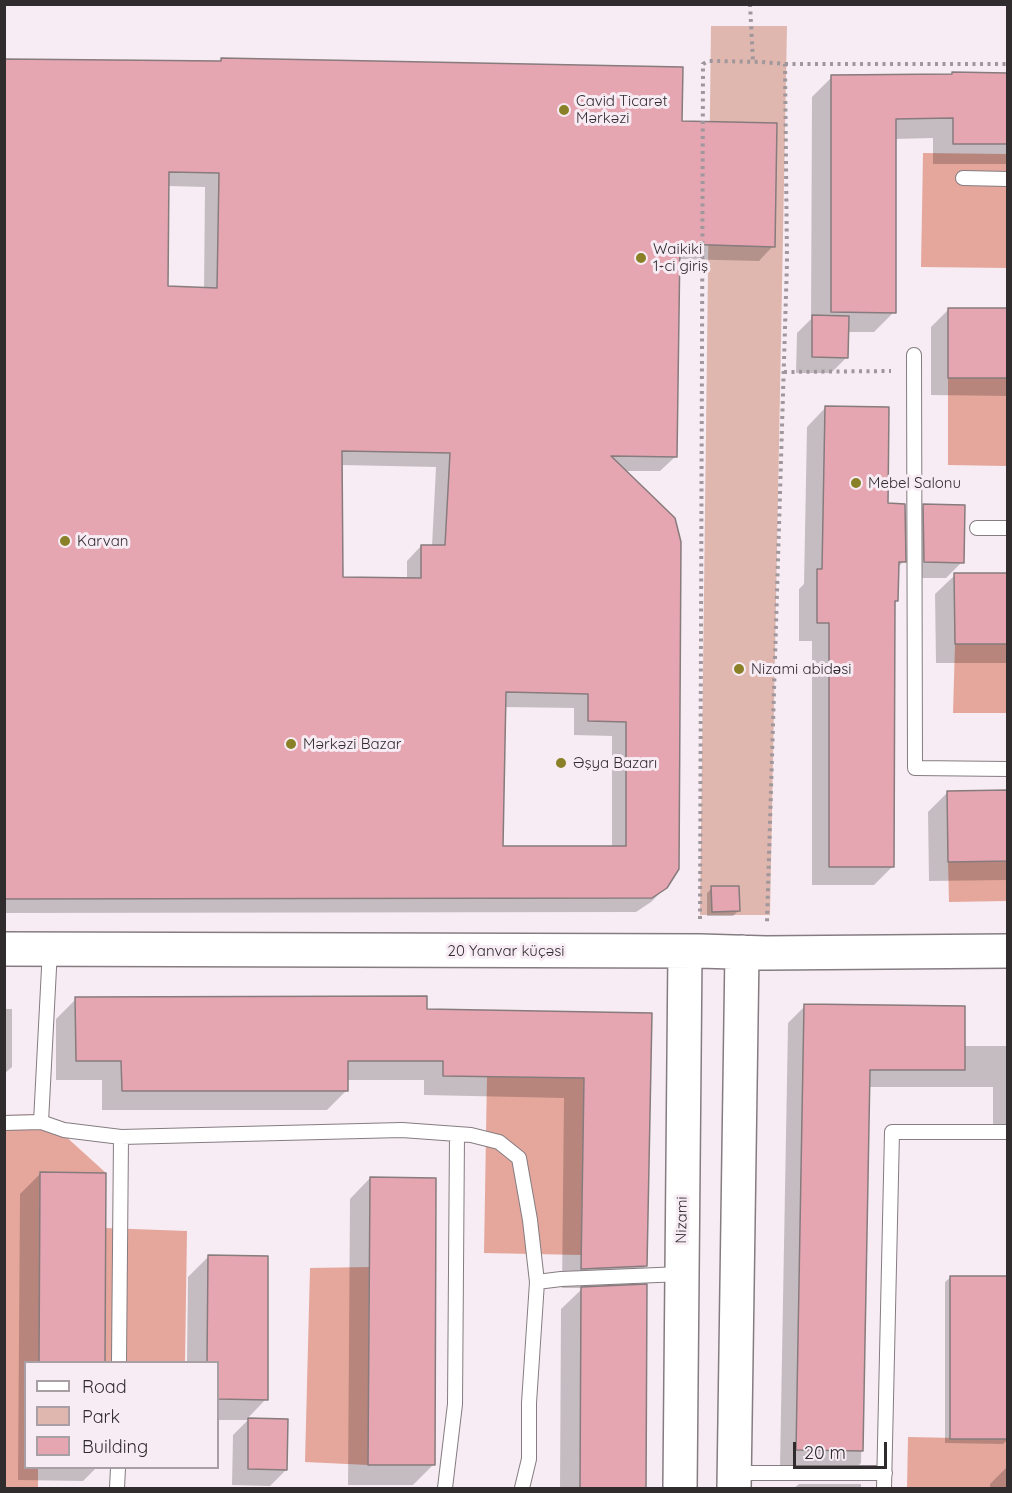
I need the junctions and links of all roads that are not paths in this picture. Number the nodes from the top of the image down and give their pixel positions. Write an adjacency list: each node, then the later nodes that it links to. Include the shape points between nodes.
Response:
1 (963, 178): 2 (lane)
2 (1008, 179)
3 (914, 355): 6 (lane, via 915,768)
4 (977, 528): 5 (lane)
5 (1008, 528)
6 (1008, 769)
7 (4, 949): 8 (street, 20 Yanvar küçəsi)
8 (50, 949): 9 (street, 20 Yanvar küçəsi); 12 (lane)
9 (693, 951): 11 (street, 20 Yanvar küçəsi); 17 (street, Nizami)
10 (1008, 951): 11 (street, 20 Yanvar küçəsi)
11 (754, 952): 22 (street)
12 (41, 1122): 13 (lane); 16 (lane, via 64,1130)
13 (4, 1123)
14 (1008, 1132): 21 (lane, via 892,1132)
15 (457, 1134): 16 (lane, via 402,1130); 18 (lane, via 499,1142 519,1158); 24 (lane, via 455,1404)
16 (121, 1137): 19 (lane)
17 (682, 1274): 18 (lane); 26 (street, Nizami)
18 (537, 1282): 25 (lane, via 528,1459)
19 (118, 1361)
20 (118, 1469): 23 (lane)
21 (885, 1473): 22 (lane); 27 (lane)
22 (734, 1481)
23 (117, 1488)
24 (445, 1488)
25 (522, 1488)
26 (680, 1488)
27 (884, 1488)

